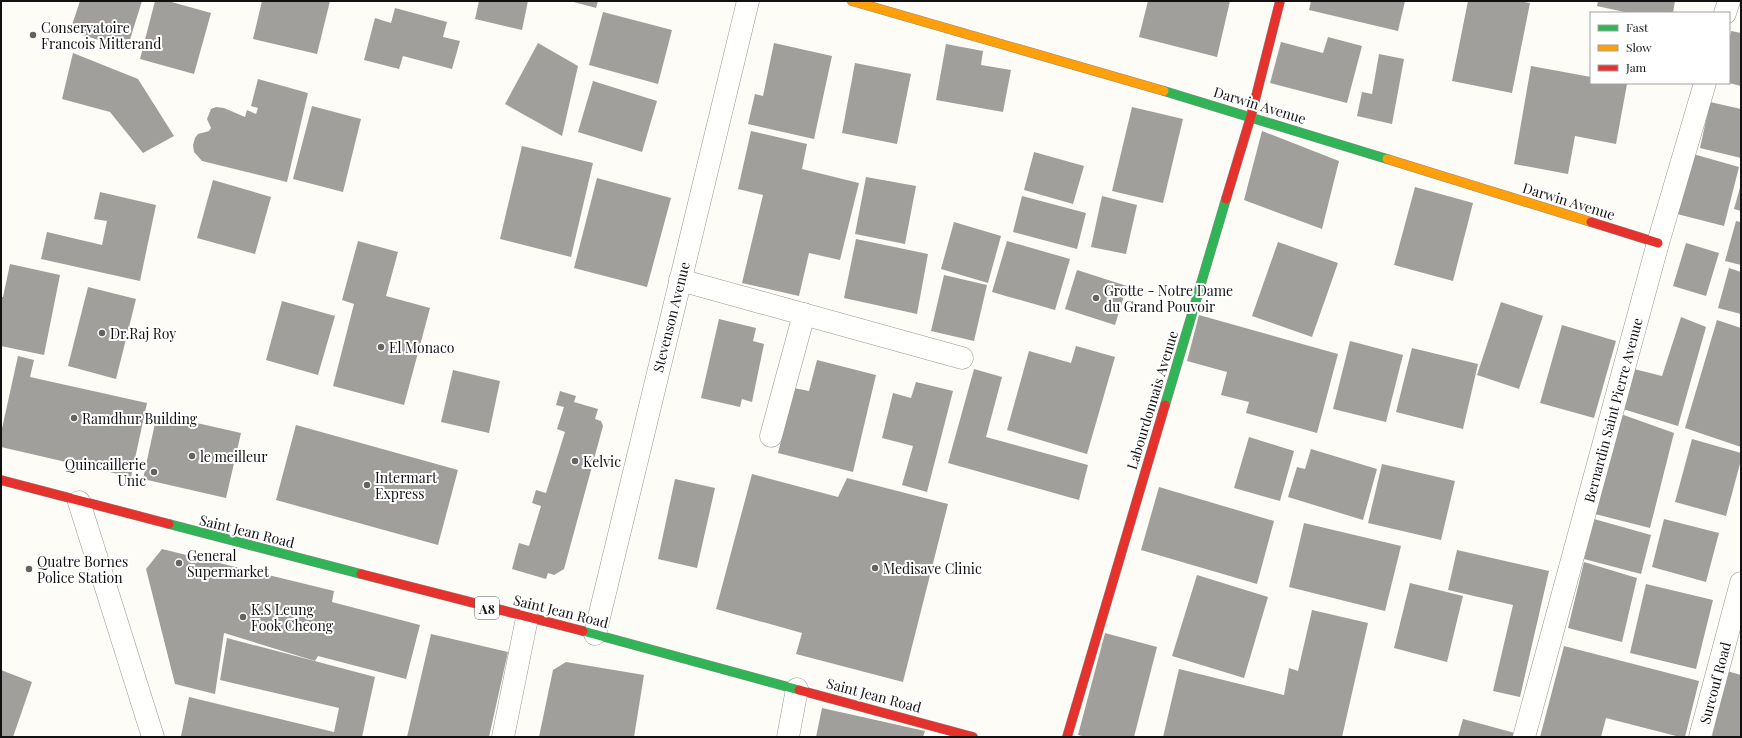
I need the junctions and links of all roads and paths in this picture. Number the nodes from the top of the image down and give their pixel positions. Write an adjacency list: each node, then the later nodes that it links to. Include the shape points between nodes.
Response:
1 (748, 1): 9 (street, Stevenson Avenue)
2 (852, 1): 7 (street, Darwin Avenue)
3 (1280, 1): 7 (street, Labourdonnais Avenue)
4 (1729, 1): 5 (street)
5 (1725, 12)
6 (1705, 84): 8 (street, Bernardin Saint Pierre Avenue)
7 (1251, 116): 8 (street, Darwin Avenue); 23 (street, Labourdonnais Avenue)
8 (1658, 243): 24 (street, Bernardin Saint Pierre Avenue)
9 (680, 280): 10 (street); 17 (street, Stevenson Avenue)
10 (804, 314): 11 (street); 12 (street)
11 (962, 358)
12 (771, 436)
13 (1, 480): 14 (street, Saint Jean Road / A8)
14 (79, 502): 16 (street, Saint Jean Road / A8); 19 (street)
15 (1741, 583): 25 (street, Surcouf Road)
16 (528, 618): 17 (street, Saint Jean Road / A8); 20 (street)
17 (595, 634): 18 (street, Saint Jean Road / A8)
18 (797, 689): 21 (street); 22 (street, Saint Jean Road / A8)
19 (153, 737)
20 (503, 737)
21 (788, 737)
22 (973, 737)
23 (1067, 737)
24 (1524, 737)
25 (1700, 737)

